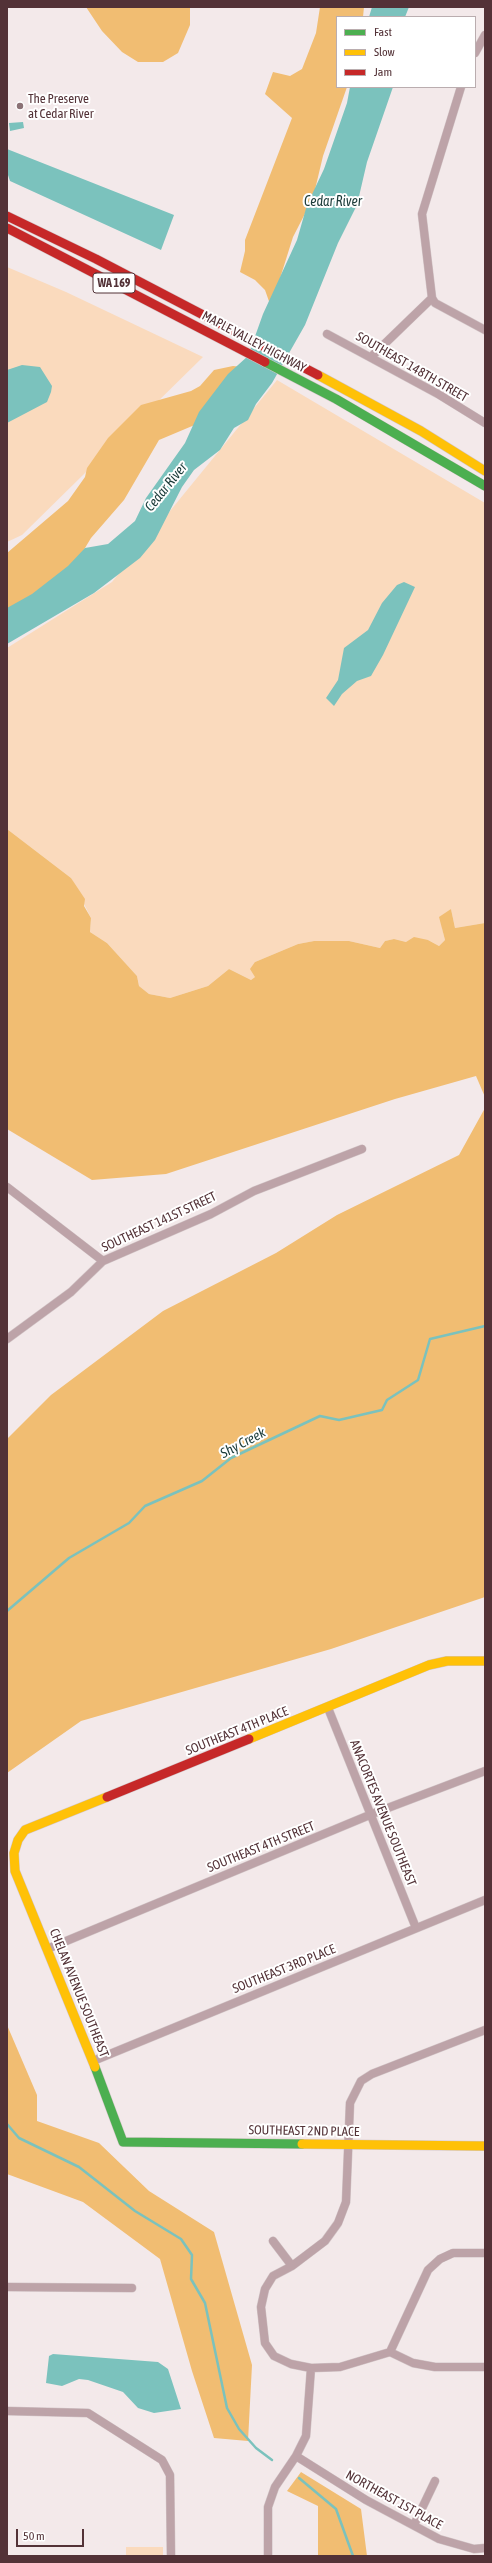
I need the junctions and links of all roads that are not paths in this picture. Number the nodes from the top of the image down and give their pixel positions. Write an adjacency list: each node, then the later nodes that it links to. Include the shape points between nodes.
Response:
1 (484, 36): 2 (street)
2 (476, 51)
3 (461, 88): 8 (street, via 422,214)
4 (7, 212): 6 (street)
5 (7, 216): 6 (street, MAPLE VALLEY HIGHWAY / WA 169)
6 (22, 222): 13 (street, MAPLE VALLEY HIGHWAY / WA 169, via 300,365 421,431)
7 (7, 228): 14 (street, MAPLE VALLEY HIGHWAY / WA 169, via 295,378 393,431)
8 (432, 298): 9 (street, via 435,303); 11 (street)
9 (485, 330)
10 (327, 334): 11 (street, SOUTHEAST 148TH STREET)
11 (371, 356): 12 (street, SOUTHEAST 148TH STREET)
12 (485, 423)
13 (485, 471)
14 (485, 486)
15 (362, 1149): 17 (street, SOUTHEAST 141ST STREET, via 254,1190 211,1214)
16 (7, 1187): 17 (street)
17 (103, 1261): 18 (street, SOUTHEAST 141ST STREET, via 71,1292)
18 (7, 1339)
19 (485, 1661): 20 (street, SOUTHEAST 4TH PLACE, via 447,1661 429,1665)
20 (328, 1708): 22 (street, ANACORTES AVENUE SOUTHEAST); 23 (street, SOUTHEAST 4TH PLACE, via 25,1830 18,1840)
21 (485, 1771): 22 (street, SOUTHEAST 4TH STREET)
22 (372, 1814): 25 (street, ANACORTES AVENUE SOUTHEAST); 26 (street, SOUTHEAST 4TH STREET)
23 (14, 1854): 26 (street, CHELAN AVENUE SOUTHEAST, via 15,1871)
24 (485, 1900): 25 (street, SOUTHEAST 3RD PLACE)
25 (416, 1928): 28 (street, SOUTHEAST 3RD PLACE)
26 (47, 1949): 28 (street, CHELAN AVENUE SOUTHEAST)
27 (485, 2030): 30 (street, via 372,2074 361,2081 350,2103)
28 (93, 2060): 29 (street, CHELAN AVENUE SOUTHEAST)
29 (123, 2142): 30 (street, SOUTHEAST 2ND PLACE)
30 (350, 2144): 31 (street, SOUTHEAST 2ND PLACE); 34 (street, via 346,2202 338,2222 326,2241)
31 (485, 2146)
32 (274, 2241): 34 (street)
33 (485, 2253): 37 (street, via 453,2253 440,2259 428,2270)
34 (292, 2266): 39 (street, via 273,2276 265,2289 261,2306 262,2331 265,2342 274,2356 291,2364)
35 (7, 2287): 36 (street)
36 (132, 2288)
37 (390, 2352): 38 (street, via 413,2363 435,2367); 39 (street, via 340,2367)
38 (485, 2367)
39 (311, 2368): 41 (street, via 306,2436)
40 (7, 2412): 46 (street, via 88,2413 162,2460 170,2475)
41 (296, 2456): 43 (street, NORTHEAST 1ST PLACE, via 366,2500); 47 (street, via 270,2496 267,2520)
42 (435, 2481): 43 (street)
43 (414, 2525): 45 (street, NORTHEAST 1ST PLACE, via 439,2539)
44 (485, 2548): 45 (street, NORTHEAST 1ST PLACE)
45 (474, 2553)
46 (171, 2556)
47 (268, 2556)

